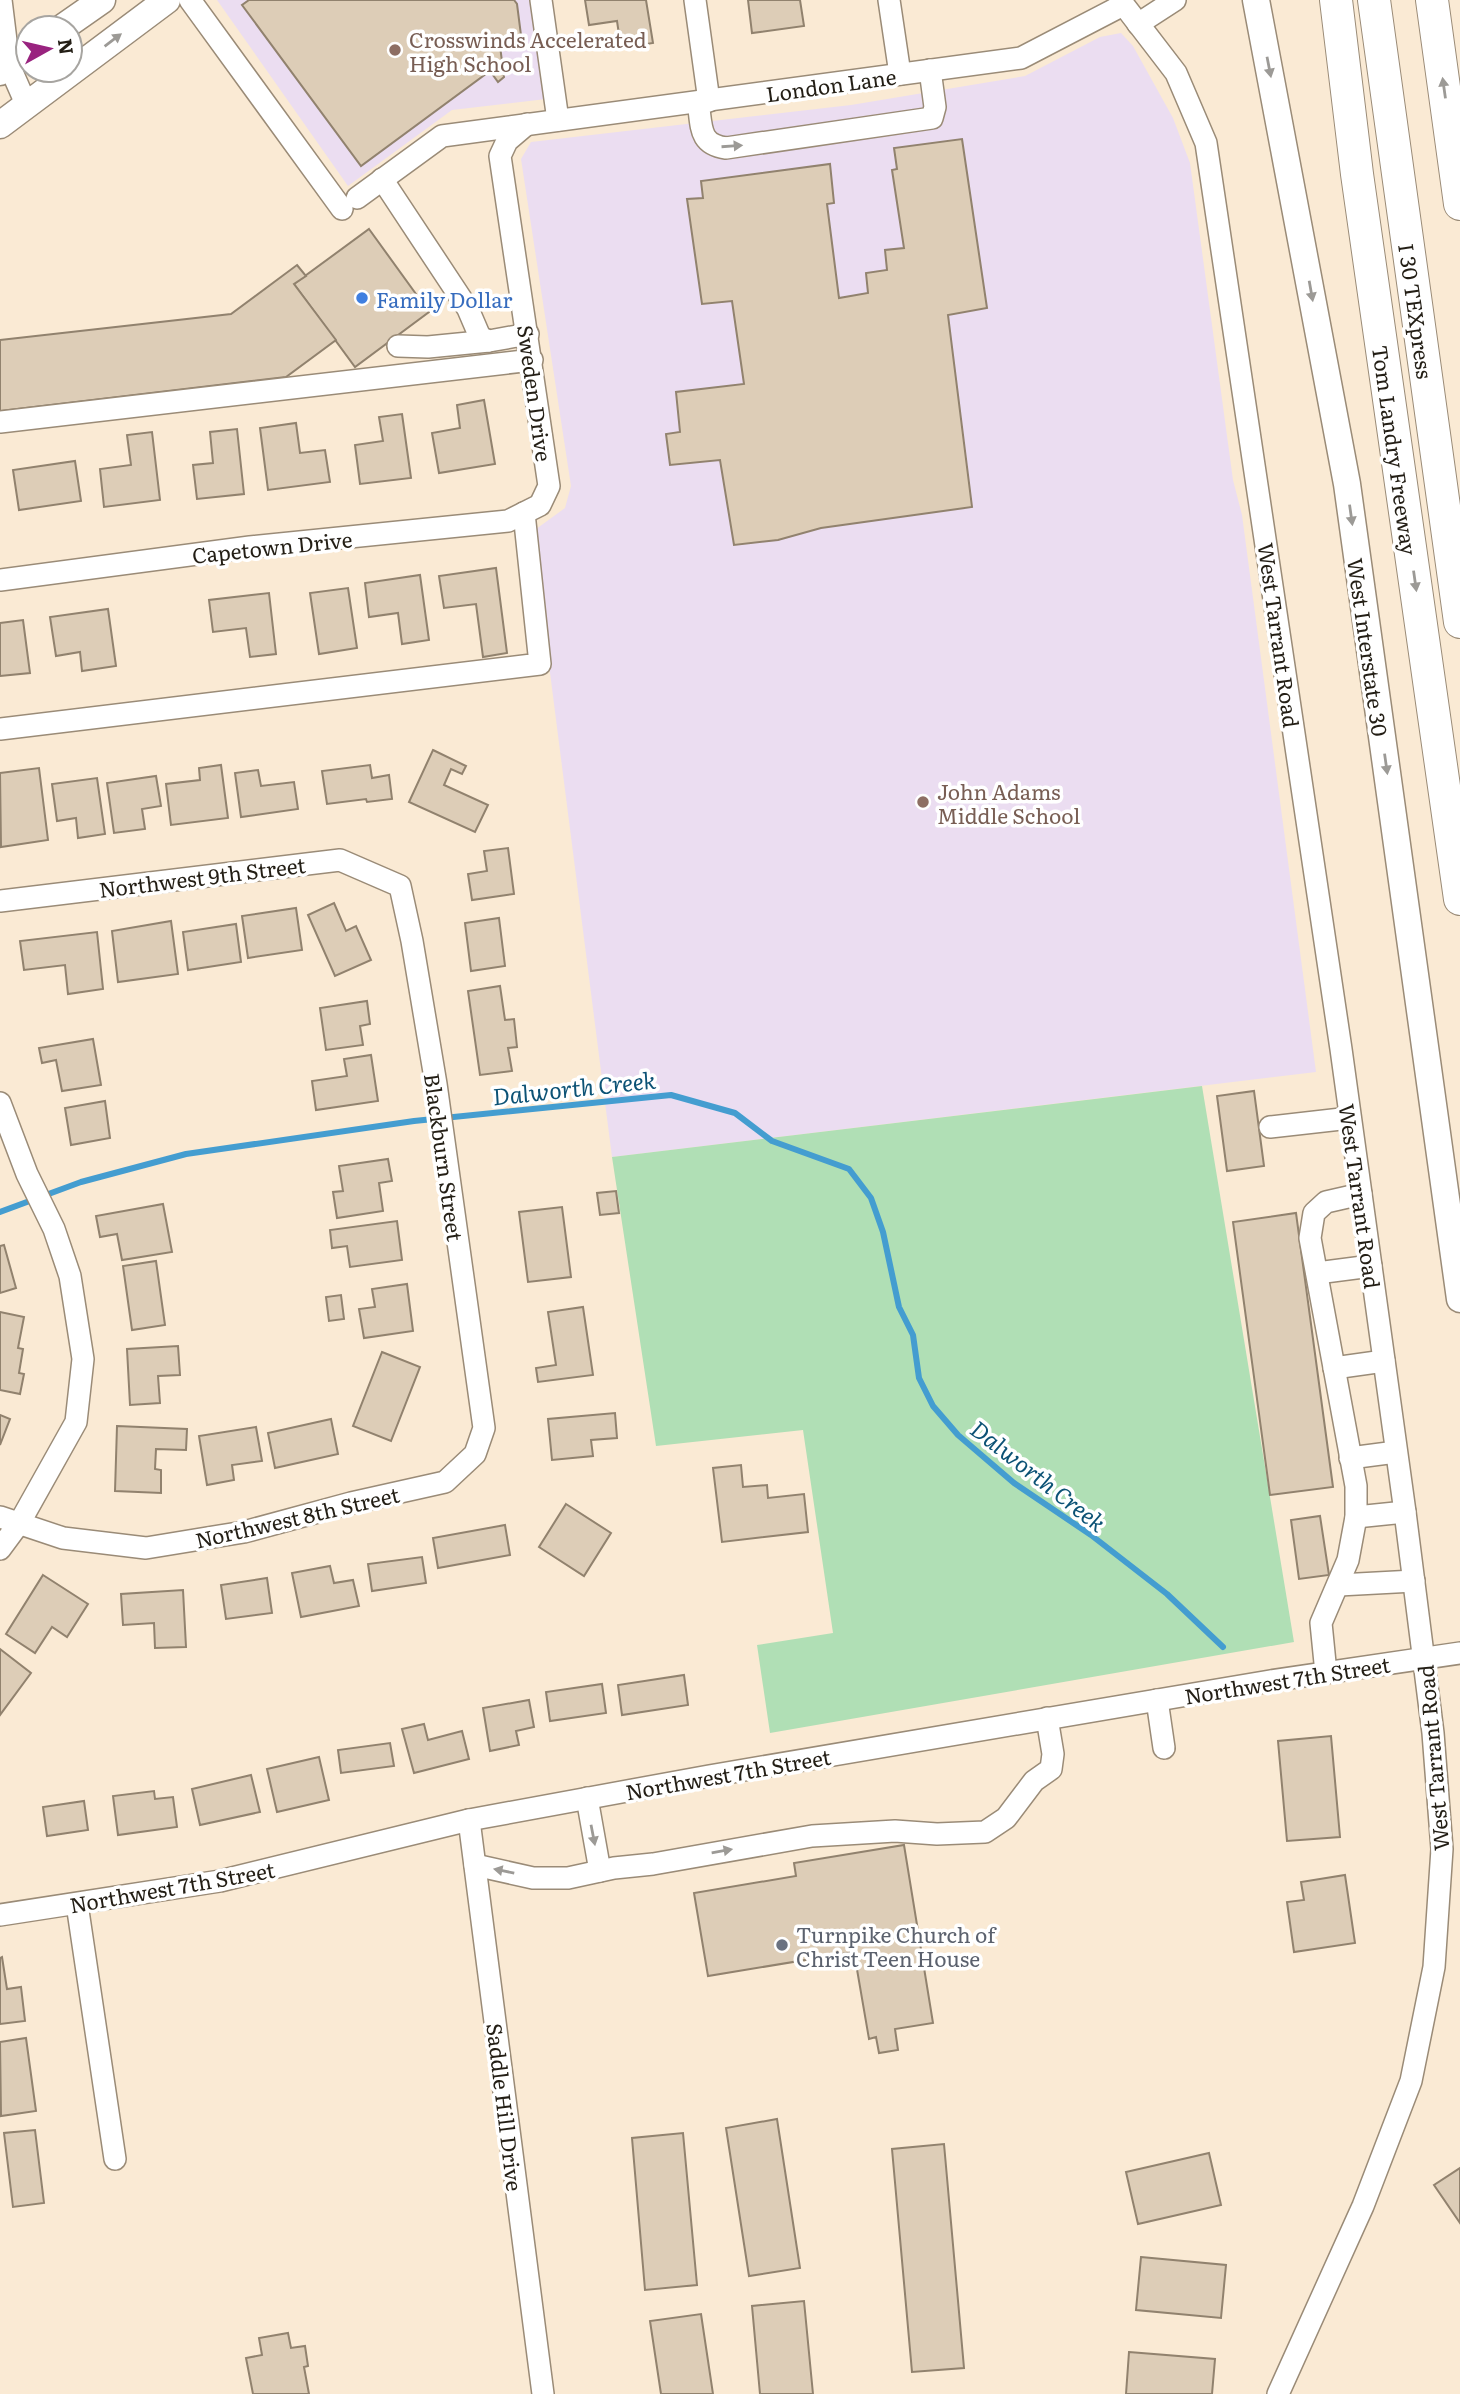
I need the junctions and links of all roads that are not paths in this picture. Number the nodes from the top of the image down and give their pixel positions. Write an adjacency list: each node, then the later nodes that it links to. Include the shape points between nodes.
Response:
1 (1, 0): 17 (street)
2 (102, 0): 15 (main road)
3 (167, 0): 21 (main road, one-way to 3)
4 (190, 0): 26 (street, London Lane, via 350,203)
5 (541, 0): 22 (street)
6 (695, 0): 20 (street)
7 (889, 0): 19 (street)
8 (1175, 0): 16 (street)
9 (1256, 0): 46 (main road, West Interstate 30, one-way to 46, via 1347,484)
10 (1315, 0): 25 (highway, via 1337,146)
11 (1336, 0): 25 (highway, Tom Landry Freeway)
12 (1374, 0): 35 (highway, I 30 TEXpress)
13 (1433, 0): 27 (highway, one-way to 13)
14 (1121, 2): 16 (street, West Tarrant Road); 18 (street, London Lane, via 1021,58)
15 (82, 14)
16 (1138, 24): 41 (street, West Tarrant Road, via 1176,73 1206,142)
17 (12, 63): 21 (street)
18 (930, 70): 19 (street, London Lane); 20 (street, one-way to 18, via 705,139 711,146 726,148 932,118)
19 (900, 74): 20 (street, London Lane)
20 (704, 101): 22 (street, London Lane)
21 (27, 106): 24 (main road)
22 (558, 120): 23 (street, London Lane)
23 (527, 124): 26 (street, London Lane, via 442,136); 28 (street, Sweden Drive, via 507,141 500,156)
24 (0, 125)
25 (1357, 174): 38 (highway, Tom Landry Freeway, one-way to 38)
26 (382, 179): 29 (street, via 468,309 480,337)
27 (1460, 204)
28 (528, 334): 29 (street); 31 (street, Sweden Drive)
29 (489, 341): 30 (street)
30 (398, 346)
31 (532, 360): 32 (street); 33 (street, Sweden Drive, via 550,486)
32 (0, 422)
33 (532, 509): 34 (street, Capetown Drive, via 508,521 250,547); 36 (street, via 540,664)
34 (0, 580)
35 (1460, 622)
36 (0, 729)
37 (400, 886): 39 (street, Northwest 9th Street, via 340,860); 49 (street, Blackburn Street, via 436,1084)
38 (1460, 899)
39 (0, 901)
40 (0, 1103): 54 (street, via 70,1276 83,1359 76,1422)
41 (1350, 1118): 42 (street); 43 (street, West Tarrant Road)
42 (1270, 1127)
43 (1361, 1194): 44 (street, West Tarrant Road); 45 (street, via 1326,1202 1314,1213 1310,1238)
44 (1371, 1266): 45 (street); 47 (street, West Tarrant Road)
45 (1317, 1273): 48 (street)
46 (1460, 1298)
47 (1384, 1361): 48 (street); 50 (street, West Tarrant Road)
48 (1334, 1368): 51 (street)
49 (484, 1428): 54 (street, Northwest 8th Street, via 475,1454 445,1482 244,1532 146,1549 63,1538)
50 (1396, 1452): 51 (street); 52 (street, West Tarrant Road)
51 (1350, 1458): 53 (street)
52 (1405, 1512): 53 (street); 56 (street, West Tarrant Road)
53 (1356, 1517): 57 (street)
54 (10, 1519): 55 (street)
55 (0, 1549)
56 (1414, 1581): 57 (street); 59 (street, West Tarrant Road)
57 (1339, 1585): 60 (street, via 1321,1623)
58 (1460, 1653): 59 (street, Northwest 7th Street)
59 (1424, 1658): 60 (street, Northwest 7th Street); 72 (street, West Tarrant Road, via 1441,1849 1434,1967 1411,2081 1363,2206)
60 (1326, 1673): 61 (street, Northwest 7th Street)
61 (1157, 1700): 62 (street, Northwest 7th Street); 63 (street)
62 (1047, 1718): 64 (street, Northwest 7th Street); 67 (street, one-way to 62, via 813,1836 985,1832 1006,1818 1034,1781 1051,1769)
63 (1164, 1748)
64 (587, 1798): 65 (street, Northwest 7th Street); 67 (street, one-way to 67)
65 (469, 1820): 66 (street, Saddle Hill Drive); 68 (street, Northwest 7th Street, via 220,1881)
66 (475, 1865): 67 (street, one-way to 66, via 568,1878 533,1878); 71 (street, Saddle Hill Drive)
67 (600, 1871)
68 (77, 1904): 69 (street, Northwest 7th Street); 70 (street)
69 (0, 1915)
70 (115, 2159)
71 (543, 2394)
72 (1278, 2394)

